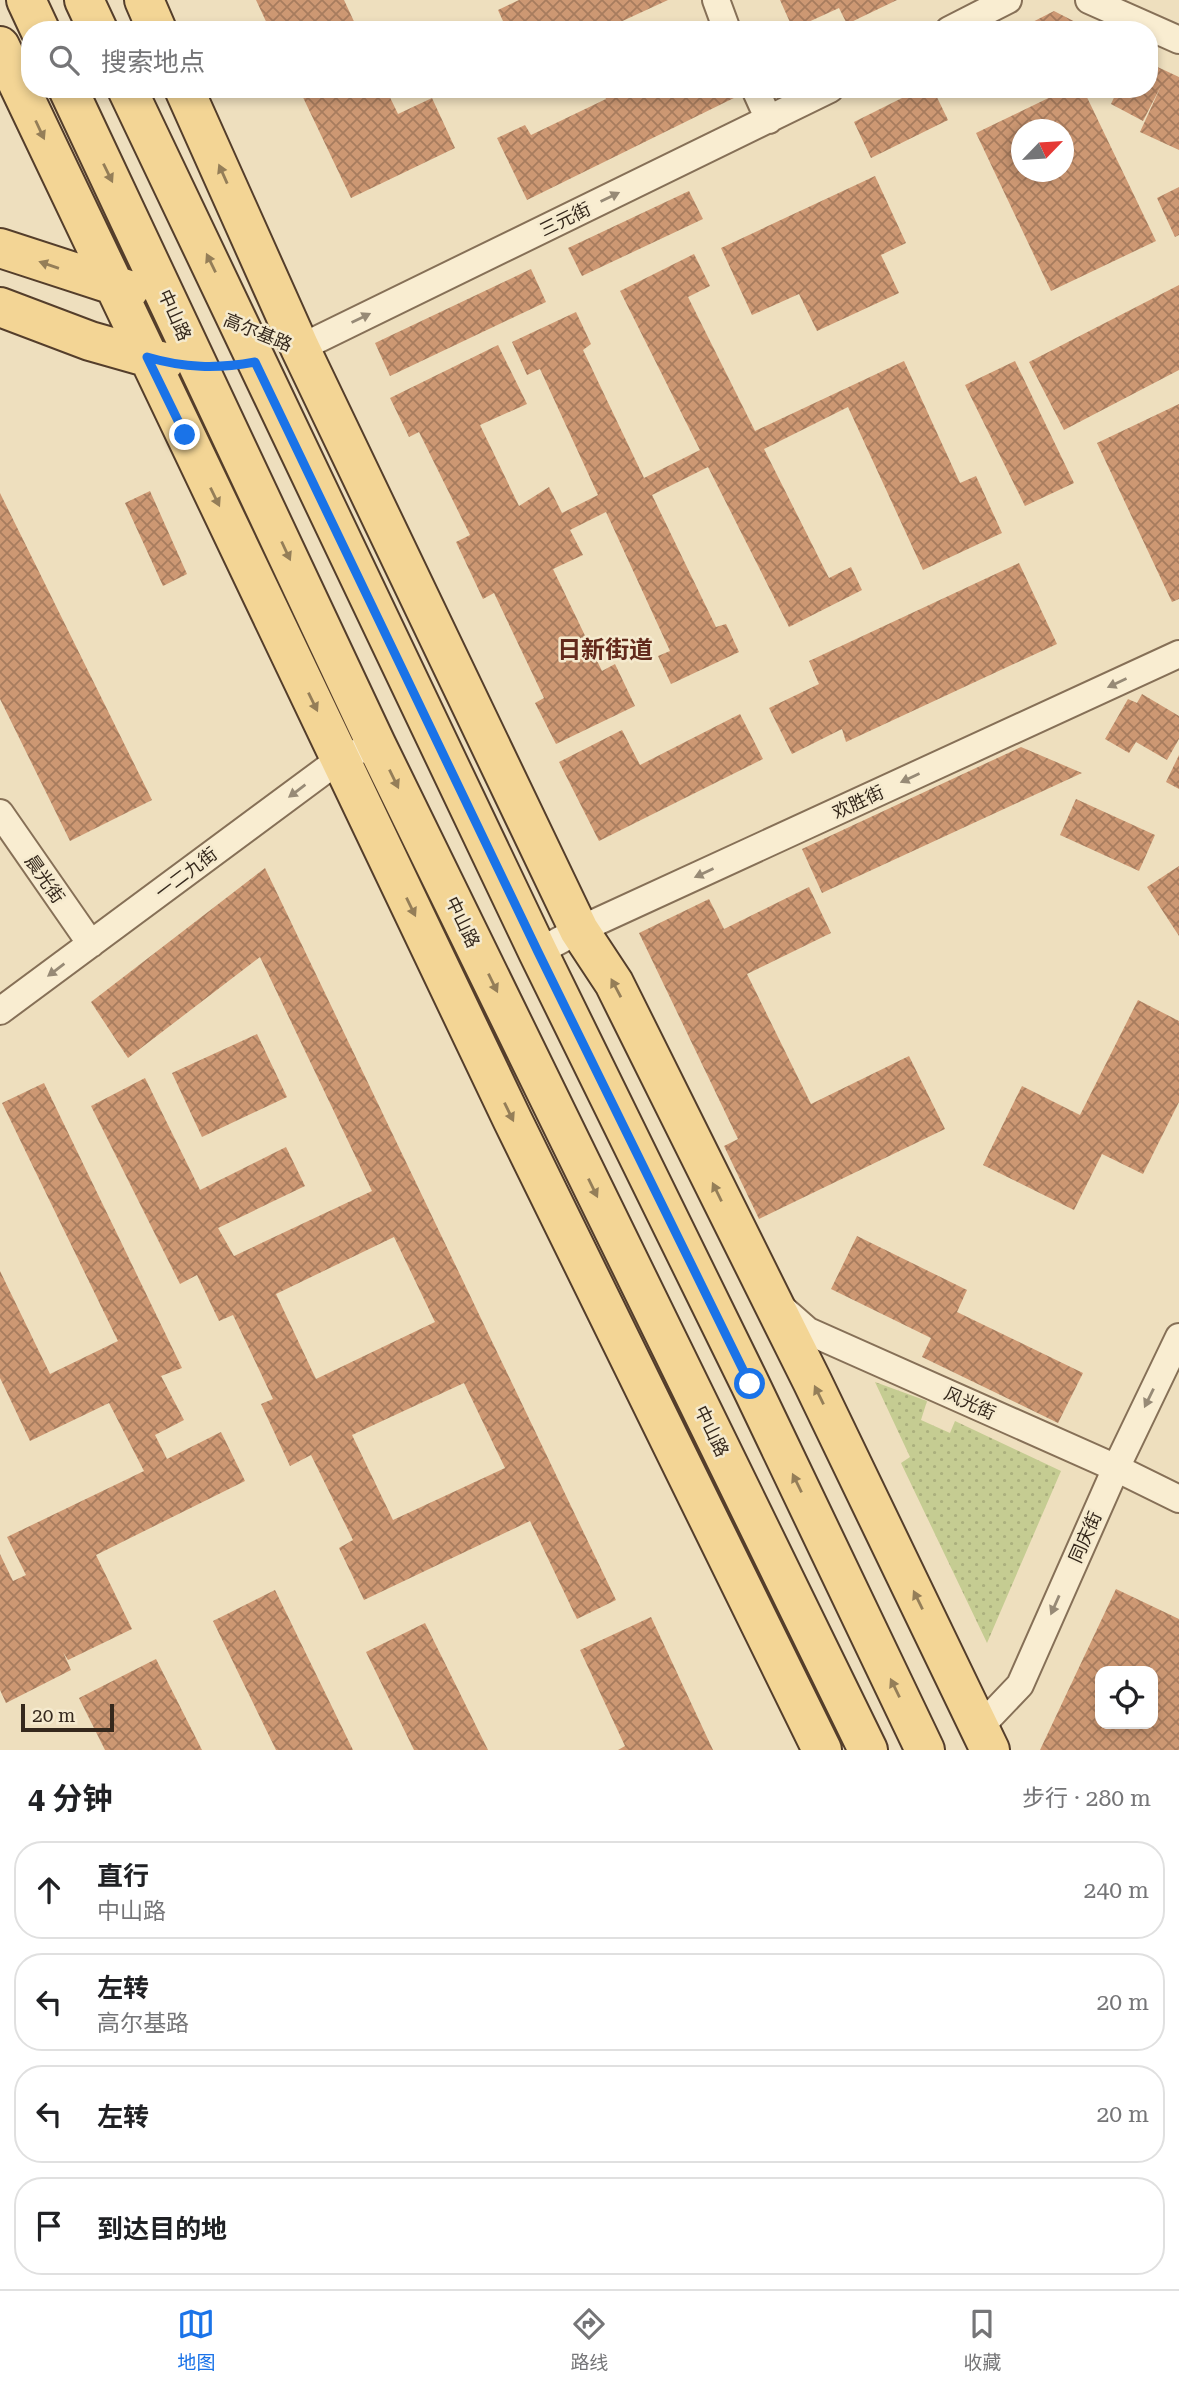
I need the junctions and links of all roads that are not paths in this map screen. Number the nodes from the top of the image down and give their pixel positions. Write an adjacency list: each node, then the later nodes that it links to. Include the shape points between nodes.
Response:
1 (26, 0): 7 (main road)
2 (84, 0): 8 (main road)
3 (144, 0): 9 (main road)
4 (716, 0): 10 (street)
5 (1009, 0): 11 (street)
6 (1089, 0): 12 (street)
7 (36, 21)
8 (94, 21)
9 (154, 21)
10 (724, 21)
11 (967, 21)
12 (1136, 21)
13 (1158, 31): 14 (street)
14 (1179, 40)
15 (0, 46): 16 (main road, one-way to 16)
16 (21, 91)
17 (24, 98): 25 (main road, one-way to 25)
18 (72, 98): 26 (main road, 中山路, one-way to 26)
19 (131, 98): 28 (main road, one-way to 19)
20 (188, 98): 30 (main road, one-way to 20)
21 (759, 98): 23 (street)
22 (812, 98): 23 (street, 三元街)
23 (769, 120): 30 (street, 三元街, one-way to 23)
24 (0, 248): 25 (main road, 高尔基路, one-way to 24)
25 (113, 286): 26 (main road, 高尔基路); 31 (main road)
26 (168, 300): 28 (main road, 高尔基路); 33 (main road, 中山路)
27 (0, 307): 29 (main road, 高尔基路)
28 (240, 322): 30 (main road, 高尔基路); 32 (main road)
29 (90, 341): 31 (main road, 高尔基路); 34 (main road)
30 (300, 348): 32 (main road, 高尔基路); 40 (main road)
31 (147, 357): 33 (main road, 高尔基路); 34 (main road); 35 (main road)
32 (255, 362): 33 (main road, 高尔基路); 42 (main road)
33 (198, 367): 35 (main road, 中山路)
34 (185, 435): 38 (main road, one-way to 38)
35 (236, 445): 37 (main road, 中山路, one-way to 37)
36 (1179, 654): 40 (street, 欢胜街, one-way to 40)
37 (376, 744): 38 (street, 一二九街); 50 (main road, 中山路, one-way to 50)
38 (340, 759): 41 (street, 一二九街, one-way to 41); 49 (main road, one-way to 49)
39 (0, 813): 41 (street, 晨光街)
40 (579, 930): 42 (street, 欢胜街); 44 (main road, one-way to 40, via 614,983)
41 (91, 944): 43 (street, 一二九街, one-way to 43)
42 (538, 952): 51 (main road, one-way to 42)
43 (0, 1011)
44 (769, 1297): 46 (street, 风光街, via 807,1331); 48 (main road, one-way to 44)
45 (1179, 1337): 46 (street, 同庆街, one-way to 46)
46 (1115, 1468): 47 (street, 风光街); 48 (street, 同庆街, one-way to 48, via 1020,1685)
47 (1179, 1499)
48 (984, 1739)
49 (822, 1750)
50 (868, 1750)
51 (925, 1750)

